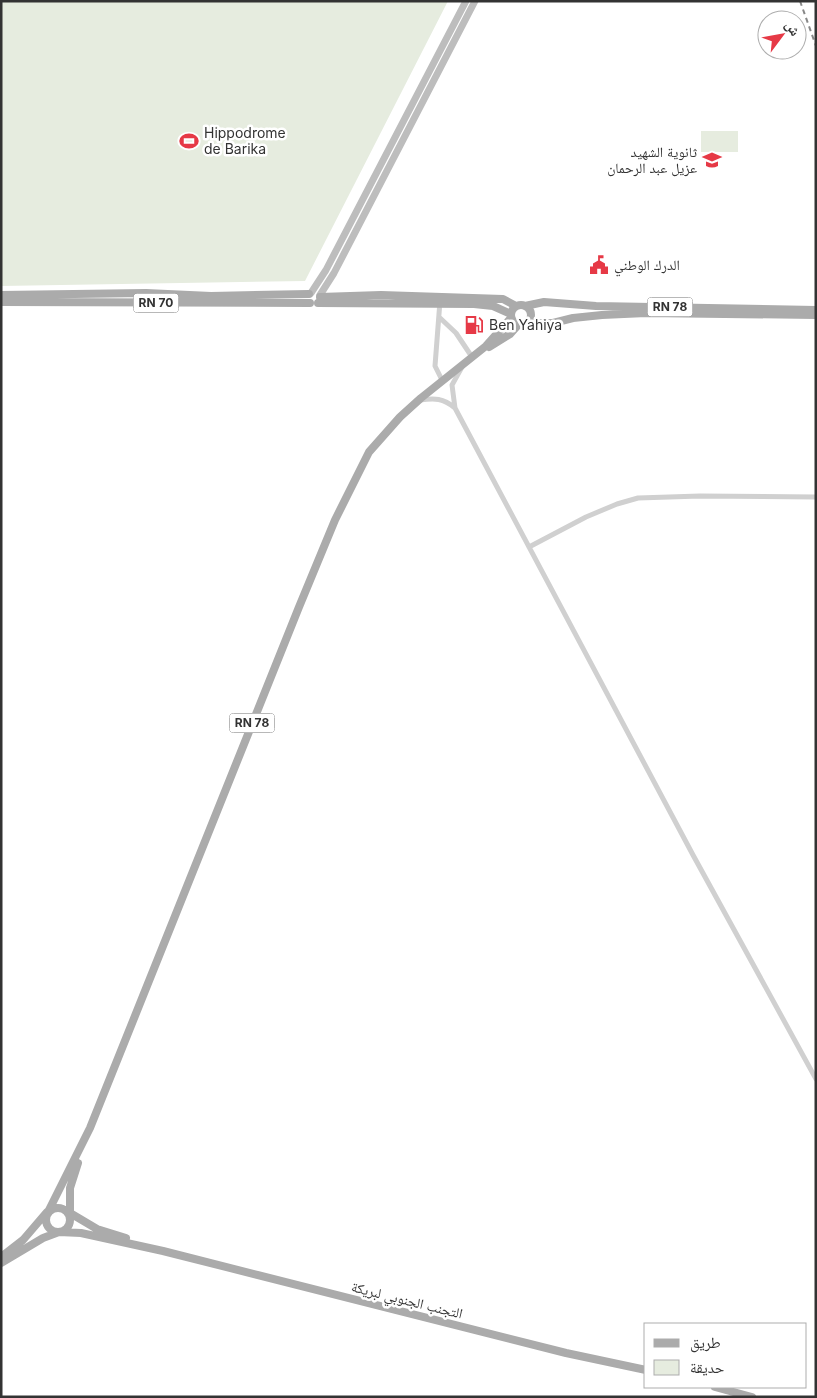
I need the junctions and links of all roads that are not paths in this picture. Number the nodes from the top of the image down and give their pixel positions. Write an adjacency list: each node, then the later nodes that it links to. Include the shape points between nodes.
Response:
1 (466, 1): 3 (street, via 326,270)
2 (476, 1): 5 (street)
3 (310, 293): 4 (main road, RN 70); 5 (main road, via 308,300)
4 (1, 295)
5 (317, 299): 6 (main road, RN 70); 7 (main road, RN 70)
6 (440, 301): 8 (main road, RN 70, via 503,299); 12 (main road, RN 70, via 493,306); 13 (street)
7 (1, 302)
8 (516, 306): 9 (main road); 12 (main road)
9 (525, 306): 10 (main road, RN 78, via 544,302); 14 (main road, via 532,314)
10 (816, 310)
11 (816, 315): 14 (main road, RN 78, via 646,313)
12 (511, 316): 15 (main road); 16 (main road, RN 78, via 486,346)
13 (439, 317): 16 (street, via 456,333); 18 (street, via 435,366)
14 (528, 323): 15 (main road)
15 (518, 325): 16 (main road, RN 78, via 510,334)
16 (472, 357): 17 (main road, RN 78)
17 (463, 365): 18 (main road, RN 78); 20 (street, via 452,385)
18 (442, 380): 19 (main road, RN 78)
19 (417, 401): 20 (street, via 446,400); 24 (main road, RN 78, via 369,452 335,520)
20 (455, 408): 22 (street)
21 (816, 497): 22 (street, via 638,498 586,517)
22 (529, 547): 23 (street)
23 (816, 1079)
24 (90, 1128): 25 (main road); 26 (main road, via 70,1188)
25 (48, 1212): 26 (main road, via 58,1208); 27 (main road, via 46,1224); 29 (main road, via 23,1240)
26 (69, 1215): 27 (main road, via 66,1228); 28 (main road, التجنب الجنوبي لبريكة, via 97,1229)
27 (59, 1232): 28 (main road, التجنب الجنوبي لبريكة, via 81,1233); 30 (main road, via 30,1244)
28 (163, 1251): 31 (main road, التجنب الجنوبي لبريكة, via 566,1353)
29 (1, 1257)
30 (1, 1263)
31 (644, 1370)
32 (719, 1388): 33 (main road)
33 (752, 1397)

